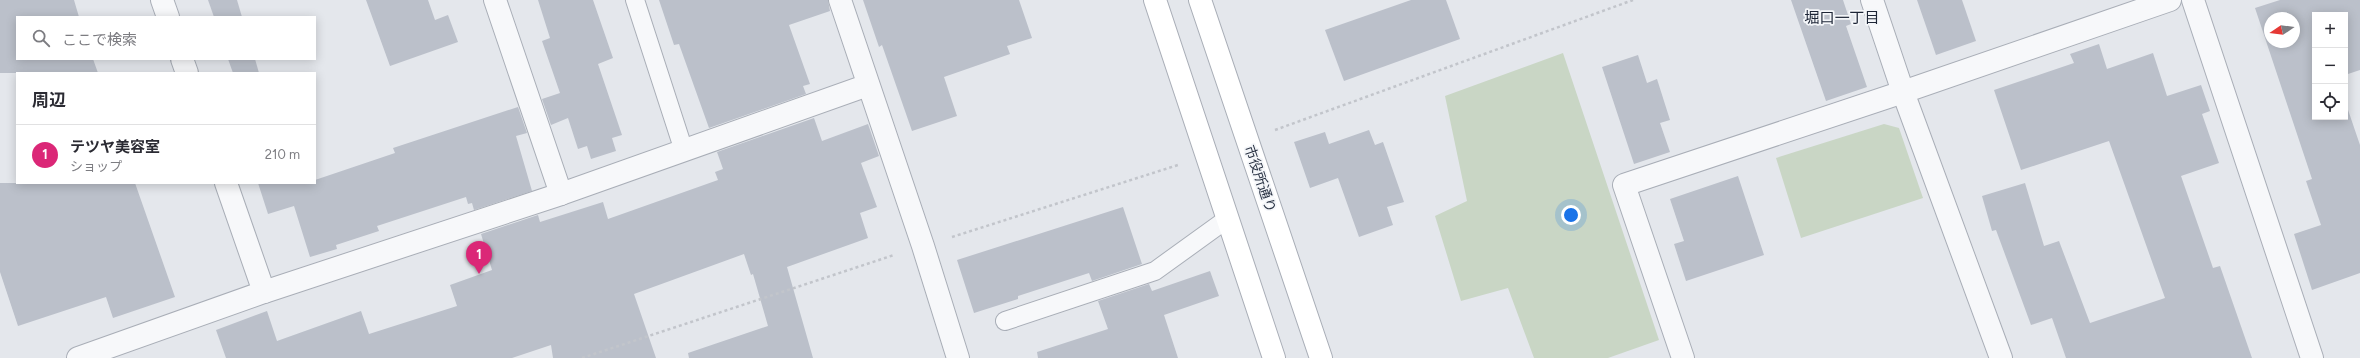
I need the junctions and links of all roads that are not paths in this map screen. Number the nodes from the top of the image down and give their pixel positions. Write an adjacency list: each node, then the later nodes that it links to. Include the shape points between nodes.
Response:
1 (162, 0): 10 (street)
2 (495, 0): 17 (street)
3 (635, 0): 15 (lane)
4 (840, 0): 13 (street)
5 (1155, 0): 18 (street)
6 (1200, 0): 24 (street, 市役所通り)
7 (1872, 0): 14 (street)
8 (2170, 0): 14 (street)
9 (2194, 0): 27 (street)
10 (168, 16)
11 (182, 60): 12 (street)
12 (187, 72)
13 (868, 86): 15 (street); 22 (street)
14 (1903, 92): 25 (street, via 1624,185); 26 (street)
15 (684, 151): 17 (street)
16 (226, 184): 19 (street)
17 (561, 194): 19 (street)
18 (1227, 219): 20 (lane, via 1155,271); 23 (street)
19 (264, 292): 21 (street)
20 (1005, 320)
21 (78, 358)
22 (958, 358)
23 (1274, 358)
24 (1321, 358)
25 (1683, 358)
26 (2001, 358)
27 (2312, 358)

